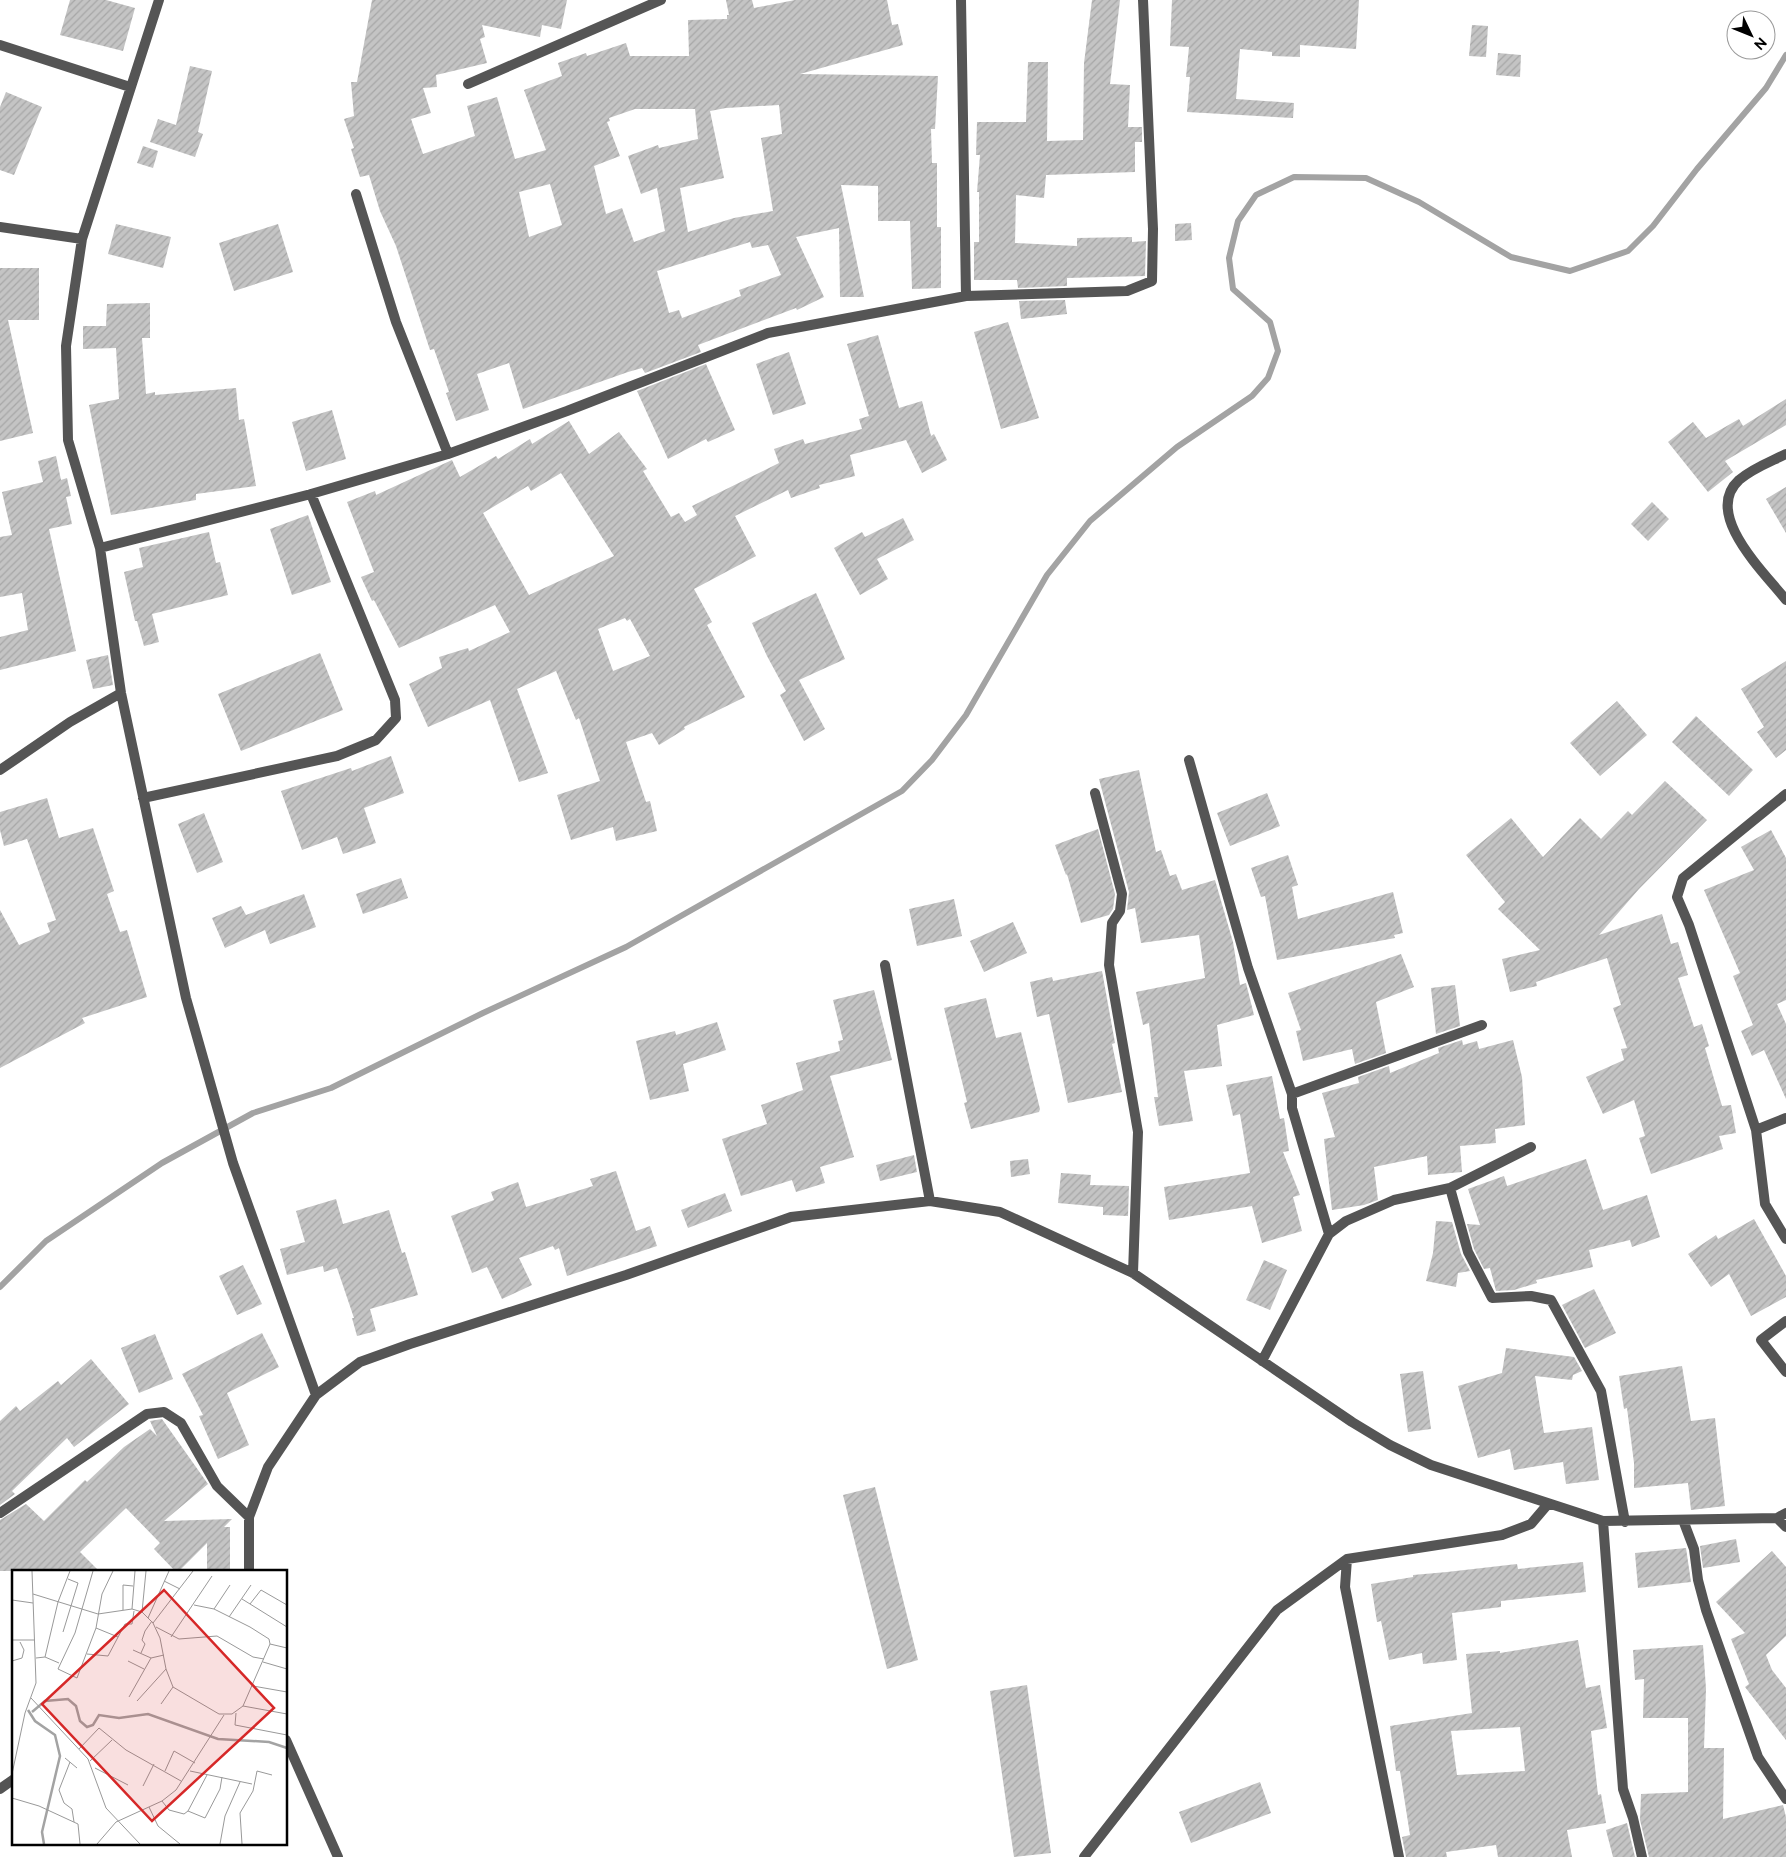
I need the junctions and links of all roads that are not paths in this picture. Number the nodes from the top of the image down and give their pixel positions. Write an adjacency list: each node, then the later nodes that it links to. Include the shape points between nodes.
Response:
1 (159, 0): 7 (street)
2 (661, 0): 6 (street)
3 (961, 0): 11 (street)
4 (1143, 0): 11 (street, via 1152,281 1127,291)
5 (0, 45): 7 (street)
6 (468, 84)
7 (130, 88): 10 (street)
8 (356, 194): 12 (street, via 396,322)
9 (0, 227): 10 (street)
10 (82, 239): 15 (street, via 66,346 68,440)
11 (966, 296): 12 (street, via 768,333)
12 (448, 454): 14 (street)
13 (1786, 454): 16 (street, via 1756,468 1738,482 1728,499 1727,515 1734,533)
14 (311, 494): 15 (street); 22 (street, via 395,700 396,718 376,740 337,756)
15 (100, 548): 17 (street)
16 (1786, 600)
17 (121, 693): 19 (street, via 70,722); 22 (street)
18 (1189, 760): 25 (street, via 1248,968)
19 (0, 770)
20 (1095, 794): 33 (street, via 1122,894 1120,911 1112,923 1109,965 1138,1132)
21 (1786, 794): 27 (street, via 1683,878 1677,897)
22 (143, 798): 37 (street, via 186,998 233,1163)
23 (886, 965): 30 (street)
24 (1482, 1025): 25 (street)
25 (1292, 1094): 31 (street, via 1292,1108)
26 (1786, 1118): 27 (street)
27 (1756, 1130): 32 (street, via 1765,1204)
28 (1531, 1147): 29 (street)
29 (1450, 1188): 31 (street, via 1394,1200 1346,1220); 44 (street, via 1468,1252 1492,1298 1531,1296 1551,1300 1601,1391)
30 (930, 1201): 33 (street, via 1000,1212); 37 (street, via 791,1217 626,1276 360,1362)
31 (1329, 1234): 35 (street)
32 (1786, 1239)
33 (1133, 1273): 35 (street)
34 (1786, 1321): 36 (street, via 1761,1340)
35 (1262, 1361): 38 (street, via 1398,1449 1431,1465)
36 (1786, 1372)
37 (316, 1395): 41 (street, via 268,1467)
38 (1548, 1504): 43 (street); 46 (street, via 1531,1524 1502,1535)
39 (0, 1513): 41 (street, via 147,1414 164,1412 181,1423 217,1486)
40 (1782, 1515): 42 (street); 45 (street)
41 (249, 1517): 47 (street)
42 (1683, 1520): 44 (street); 51 (street, via 1694,1549 1706,1610 1758,1757)
43 (1603, 1521): 44 (street); 55 (street, via 1623,1789)
44 (1625, 1522)
45 (1786, 1527)
46 (1347, 1559): 53 (street, via 1277,1610); 54 (street, via 1345,1587)
47 (249, 1570)
48 (288, 1745): 52 (street)
49 (12, 1780): 50 (street)
50 (0, 1789)
51 (1786, 1799)
52 (335, 1856)
53 (1084, 1857)
54 (1399, 1857)
55 (1642, 1857)

